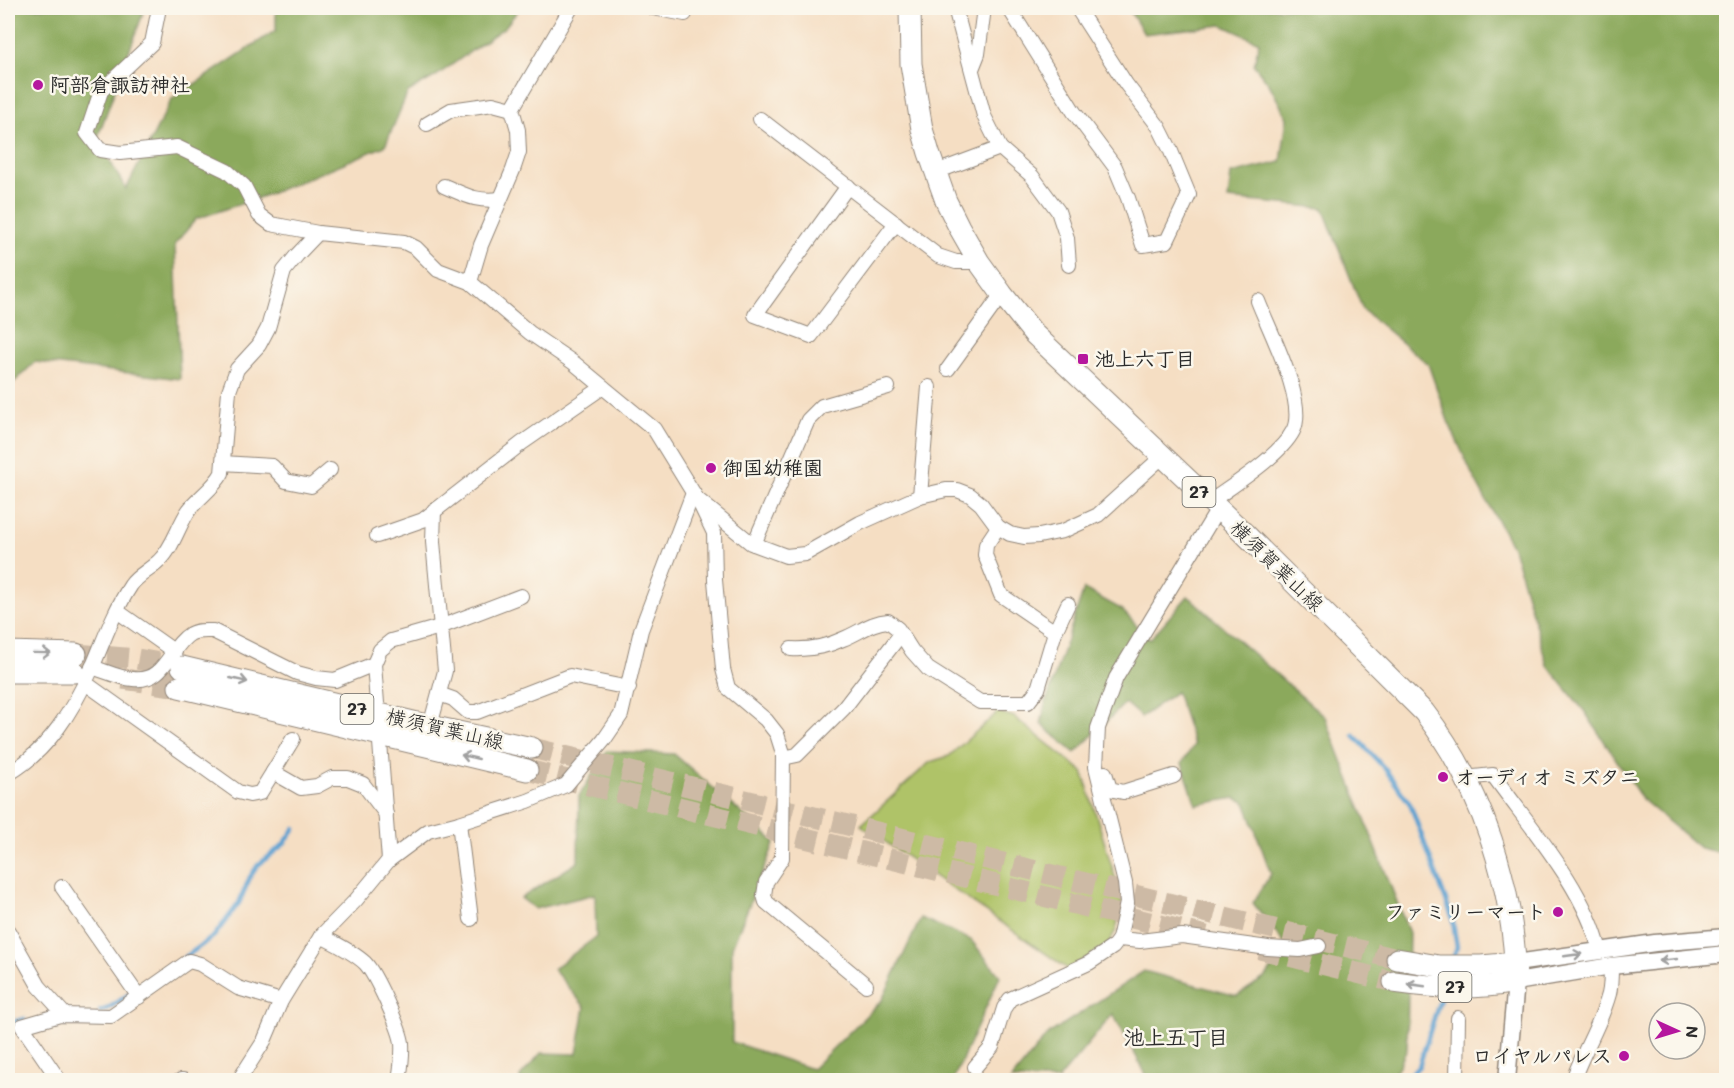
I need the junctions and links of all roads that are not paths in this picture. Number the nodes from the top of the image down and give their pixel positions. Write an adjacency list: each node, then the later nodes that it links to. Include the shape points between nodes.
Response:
1 (159, 8): 20 (street, via 152,43 101,91 87,133 100,150 120,153 177,147 227,171 244,186 259,215 270,224)
2 (571, 8): 11 (street)
3 (653, 8): 9 (street)
4 (910, 8): 15 (main road, 横須賀葉山線 / 27, via 911,64 922,129)
5 (955, 8): 10 (street)
6 (984, 8): 10 (street)
7 (1009, 8): 8 (street, via 1074,112 1115,167 1143,245 1167,241 1189,195 1159,127)
8 (1077, 8)
9 (686, 14)
10 (972, 69): 14 (street, via 984,116)
11 (512, 110): 13 (street, via 493,104 451,110); 18 (street, via 519,130 519,152)
12 (760, 119): 17 (street)
13 (427, 124)
14 (1000, 148): 15 (street); 22 (street, via 1032,176 1059,211)
15 (936, 172): 21 (main road, 横須賀葉山線 / 27, via 946,201)
16 (444, 186): 18 (street, via 475,199)
17 (848, 186): 19 (street); 19 (street, via 755,315 812,336)
18 (500, 199): 23 (street)
19 (896, 223): 21 (street, via 938,255 956,262)
20 (318, 234): 23 (street, via 404,242 438,270); 31 (street, via 284,272 268,328 259,345 237,369 229,391)
21 (980, 262): 24 (main road, 横須賀葉山線 / 27)
22 (1069, 265)
23 (470, 282): 27 (street)
24 (1002, 294): 26 (street); 30 (main road, 横須賀葉山線 / 27, via 1034,334)
25 (1258, 301): 35 (street, via 1294,390 1297,415 1293,431 1275,453)
26 (948, 369)
27 (603, 387): 33 (street, via 654,429); 36 (street)
28 (888, 387): 39 (street, via 822,406 808,420)
29 (929, 387): 34 (street)
30 (1163, 456): 35 (main road, 横須賀葉山線 / 27); 37 (street, via 1098,515 1077,525 1024,537)
31 (223, 463): 32 (street, via 272,466 286,481 311,486); 42 (street, via 216,484 188,512 160,561 132,583)
32 (330, 470)
33 (695, 496): 39 (street); 52 (street, via 641,630); 59 (street, via 714,533 721,647 728,688 766,720 777,734)
34 (920, 496): 37 (street, via 946,490 970,495); 39 (street, via 805,554 786,555)
35 (1214, 506): 60 (street, via 1116,678 1098,728); 65 (main road, 横須賀葉山線 / 27, via 1424,712)
36 (434, 510): 38 (street, via 423,520); 43 (street)
37 (998, 527): 44 (street, via 986,545 985,555 1001,595)
38 (377, 536)
39 (754, 544)
40 (521, 596): 43 (street)
41 (1068, 604): 44 (street)
42 (117, 611): 49 (street); 50 (street)
43 (440, 627): 48 (street, via 391,641 380,650); 53 (street, via 445,671)
44 (1055, 632): 45 (street, via 1038,689 1028,702 1005,703 980,702 928,669)
45 (901, 634): 46 (street, via 888,621 878,621 826,645 809,650); 59 (street, via 844,708 797,755)
46 (791, 649)
47 (8, 652): 49 (main road, one-way to 49)
48 (374, 664): 50 (street, via 335,680 316,678 297,673 213,631 201,630 190,634); 54 (street)
49 (82, 669): 50 (street, via 135,680 162,668); 51 (main road); 62 (street, via 238,792 260,793); 63 (street, via 72,708 40,750)
50 (179, 669): 54 (main road, 横須賀葉山線 / 27, one-way to 54); 56 (main road, 横須賀葉山線 / 27)
51 (8, 672)
52 (628, 687): 53 (street, via 570,676 477,712 468,712); 67 (street, via 621,715 566,785)
53 (440, 694): 55 (street)
54 (378, 714): 55 (main road, 横須賀葉山線 / 27); 56 (street)
55 (430, 726): 58 (main road, 横須賀葉山線 / 27)
56 (380, 736): 61 (main road, 横須賀葉山線 / 27, one-way to 56); 66 (street)
57 (293, 739): 62 (street)
58 (532, 748)
59 (783, 758): 82 (street, via 782,858 766,882 766,902)
60 (1096, 767): 64 (street, via 1103,767 1110,789 1123,792); 74 (street, via 1125,883 1127,903)
61 (526, 770)
62 (273, 772): 66 (street, via 301,788 317,786 332,778 348,778 363,784)
63 (8, 774)
64 (1174, 776)
65 (1465, 778): 76 (street, via 1493,775 1571,883); 80 (main road, 横須賀葉山線 / 27, via 1509,899)
66 (386, 813): 68 (street)
67 (459, 823): 68 (street, via 428,831); 70 (street)
68 (389, 860): 72 (street)
69 (62, 887): 83 (street)
70 (471, 919)
71 (8, 931): 85 (street, via 39,986)
72 (321, 936): 84 (street); 90 (street, via 367,965 402,1041)
73 (1726, 937): 76 (street)
74 (1119, 939): 75 (street, via 1182,936 1268,948 1300,950); 87 (street, via 1089,963 1010,999 992,1047)
75 (1319, 946)
76 (1600, 951): 80 (street, one-way to 76)
77 (1726, 954): 79 (street, one-way to 79)
78 (1397, 959): 80 (main road, 27)
79 (1611, 966): 80 (street); 93 (street, via 1610,993)
80 (1516, 973): 81 (main road, 27, one-way to 81, via 1493,986 1458,988); 92 (street)
81 (1394, 982)
82 (866, 985)
83 (139, 997): 84 (street, via 189,961 238,988); 85 (street, via 111,1016)
84 (280, 1001): 89 (street, via 264,1041)
85 (66, 1015): 88 (street, via 22,1026)
86 (1458, 1018): 91 (street)
87 (975, 1066)
88 (59, 1080)
89 (239, 1080)
90 (399, 1080)
91 (1457, 1080)
92 (1507, 1080)
93 (1573, 1080)

